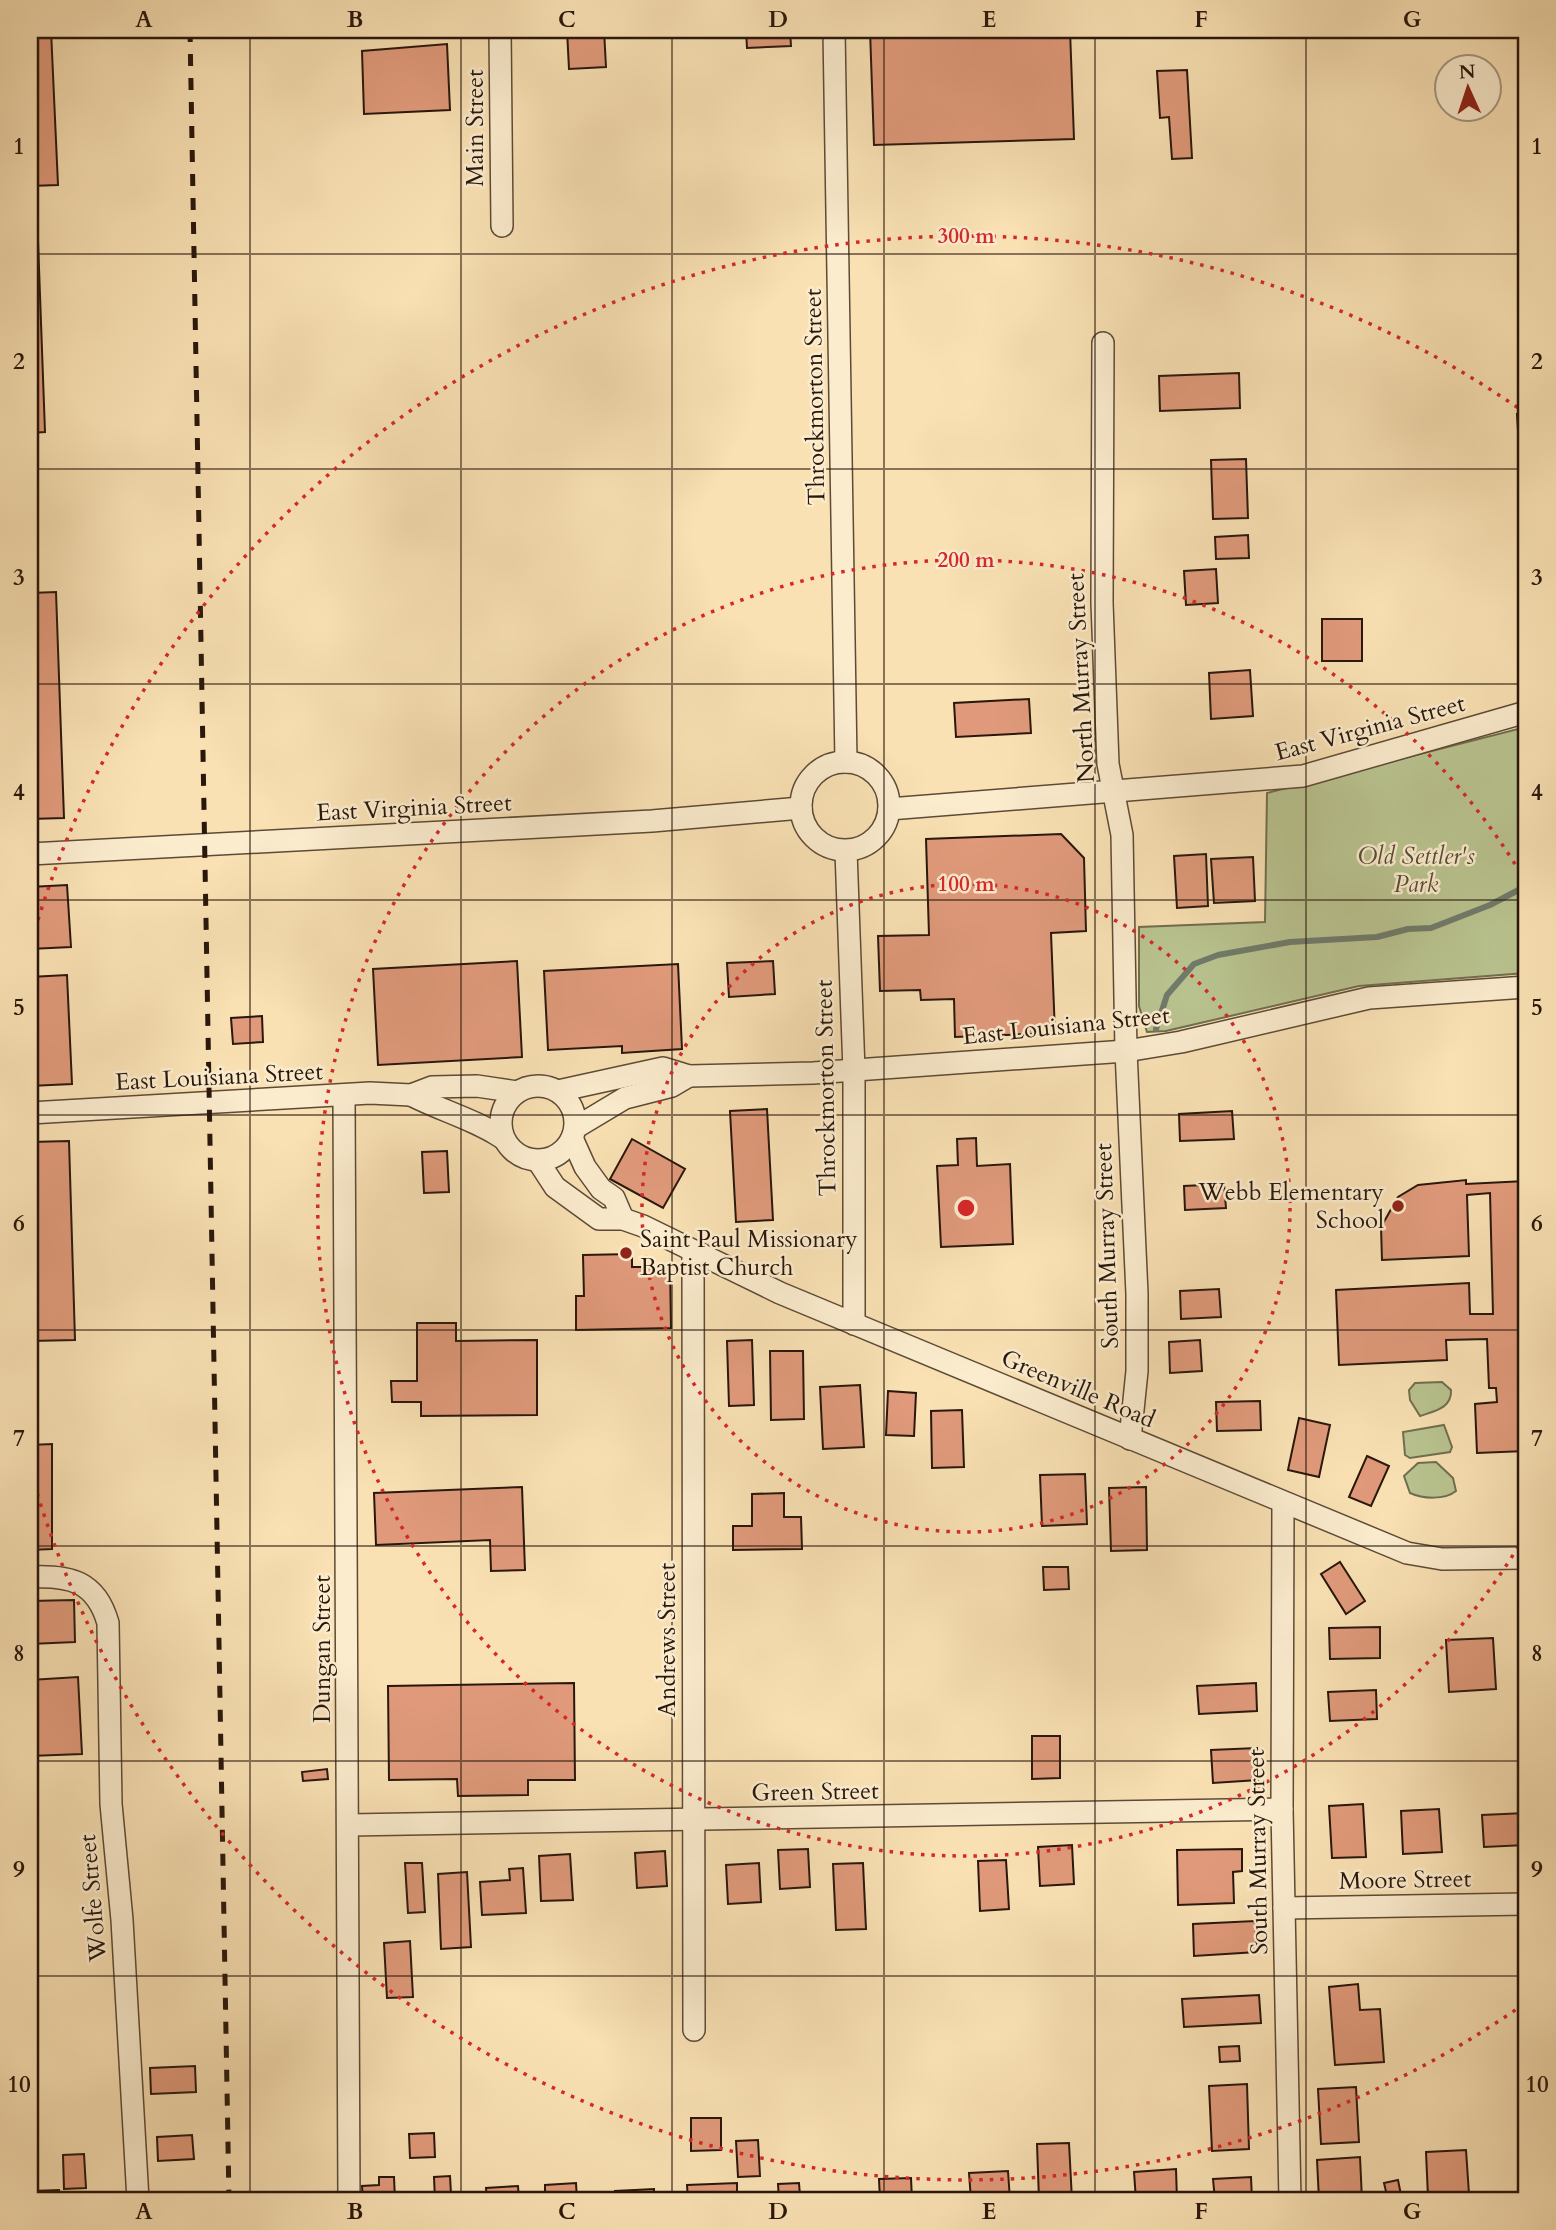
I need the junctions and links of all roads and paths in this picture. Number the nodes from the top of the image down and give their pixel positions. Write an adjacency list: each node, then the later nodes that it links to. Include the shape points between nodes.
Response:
1 (500, 30): 3 (street, Main Street)
2 (834, 30): 6 (street, Throckmorton Street)
3 (502, 226)
4 (1103, 343): 7 (street, North Murray Street, via 1102,603)
5 (1526, 712): 7 (street, East Virginia Street, via 1303,776)
6 (846, 762): 8 (street, via 823,768 812,777 804,789); 9 (street, via 865,766 877,775 886,787)
7 (1113, 792): 9 (street, East Virginia Street); 13 (street, North Murray Street, via 1122,835)
8 (801, 808): 10 (street, via 808,831 818,842); 11 (street, East Virginia Street, via 639,822)
9 (889, 809): 10 (street, via 883,830 873,841)
10 (846, 851): 14 (street, Throckmorton Street)
11 (30, 854)
12 (1526, 988): 13 (street, East Louisiana Street, via 1369,998)
13 (1126, 1051): 14 (street, East Louisiana Street); 27 (street, South Murray Street, via 1138,1334)
14 (854, 1071): 15 (street, East Louisiana Street); 26 (street, Throckmorton Street)
15 (689, 1076): 17 (street, East Louisiana Street, via 663,1068); 21 (street, East Louisiana Street, via 672,1086 625,1098)
16 (517, 1091): 17 (street, via 537,1086); 18 (street, East Louisiana Street, via 432,1087); 22 (street, via 500,1118)
17 (558, 1091): 21 (street, via 572,1107)
18 (411, 1095): 19 (street, East Louisiana Street); 22 (street, East Louisiana Street, via 478,1121)
19 (344, 1097): 20 (street, East Louisiana Street); 33 (street, Dungan Street)
20 (30, 1112)
21 (574, 1133): 23 (street, via 559,1154); 24 (street, via 585,1167 614,1198)
22 (504, 1139): 23 (street, via 517,1155)
23 (538, 1161): 24 (street, Greenville Road, via 555,1187 598,1219)
24 (623, 1219): 25 (street, Greenville Road)
25 (693, 1251): 26 (street, Greenville Road); 32 (street, Andrews Street)
26 (854, 1324): 27 (street, Greenville Road)
27 (1130, 1438): 28 (street, Greenville Road)
28 (1283, 1503): 29 (street, Greenville Road, via 1426,1558); 31 (street, South Murray Street)
29 (1526, 1558)
30 (30, 1577): 37 (street, Wolfe Street, via 61,1575 95,1593 108,1623 111,1804)
31 (1282, 1809): 32 (street, Green Street); 35 (street, South Murray Street)
32 (693, 1821): 33 (street, Green Street); 36 (street, Andrews Street)
33 (349, 1825): 38 (street, Dungan Street)
34 (1526, 1904): 35 (street, Moore Street)
35 (1284, 1908): 39 (street, South Murray Street)
36 (694, 2030)
37 (138, 2200)
38 (349, 2200)
39 (1290, 2200)

